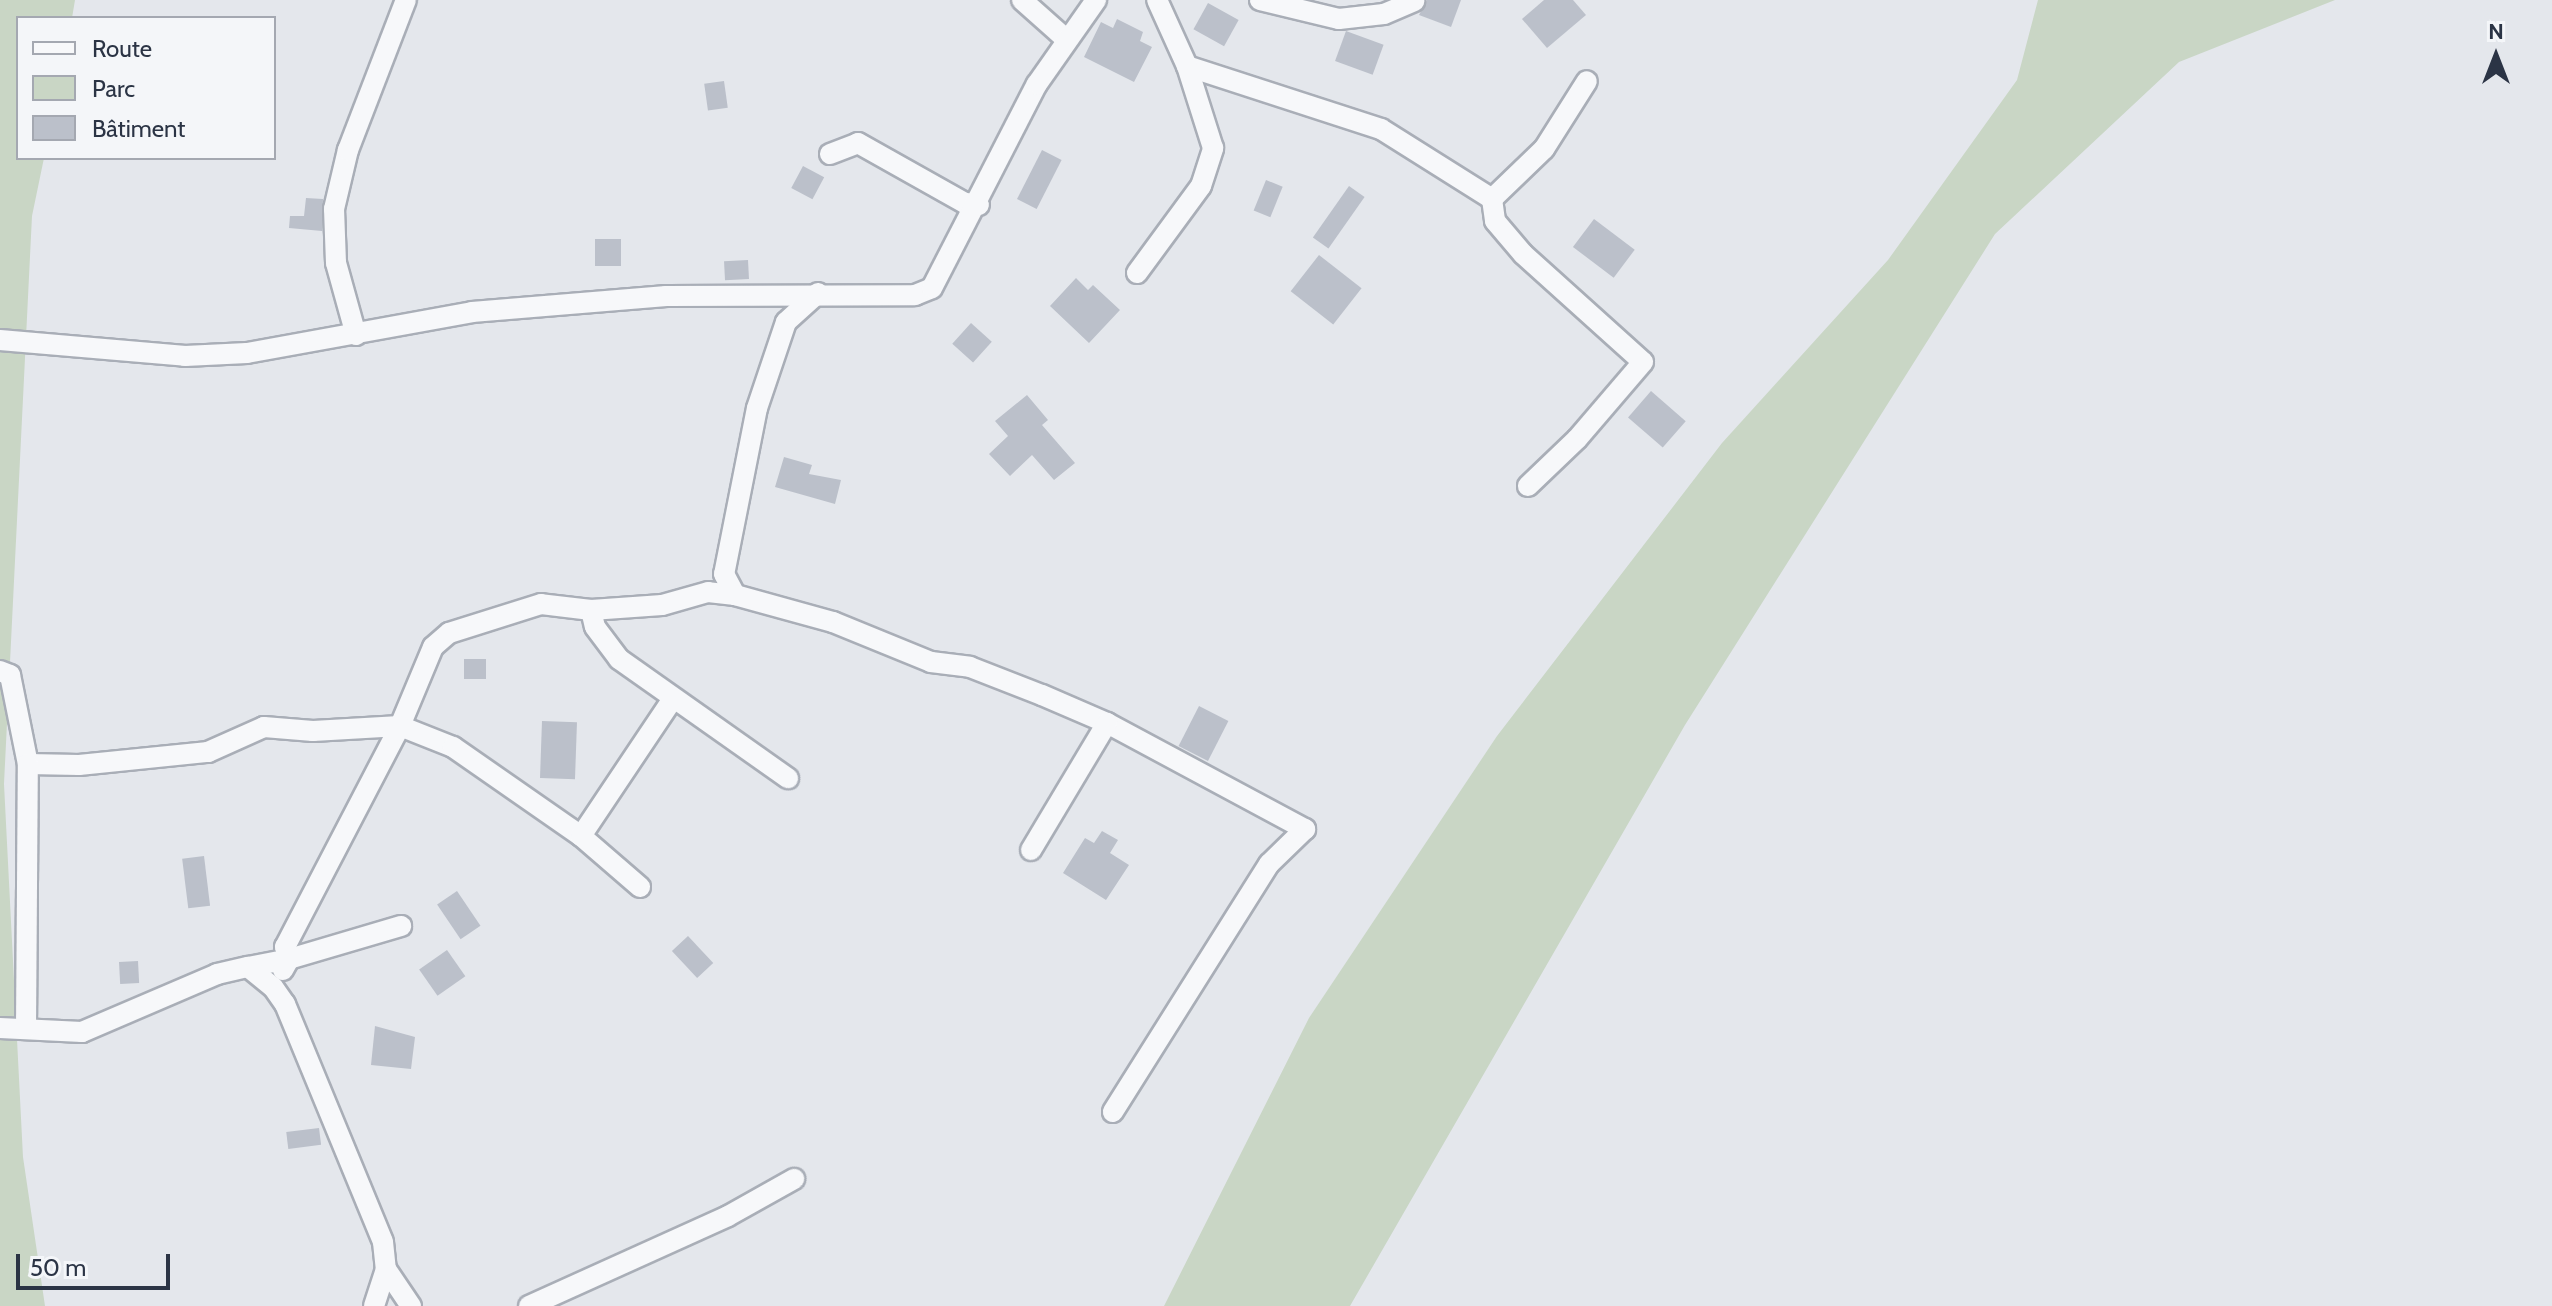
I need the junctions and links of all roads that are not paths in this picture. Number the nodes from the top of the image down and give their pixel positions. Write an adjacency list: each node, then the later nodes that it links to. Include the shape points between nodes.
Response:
1 (406, 0): 17 (street, via 348,150 334,209 336,263)
2 (1022, 0): 7 (street)
3 (1096, 0): 7 (street)
4 (1157, 0): 8 (street)
5 (1260, 0): 6 (street, via 1339,19 1384,14)
6 (1414, 1)
7 (1067, 40): 12 (street, via 1037,84)
8 (1187, 66): 11 (street, via 1381,129); 13 (street, via 1210,137 1210,162 1181,218)
9 (1587, 81): 11 (street, via 1544,149)
10 (830, 154): 12 (street, via 858,143 965,203)
11 (1492, 199): 19 (street, via 1495,221 1523,254 1643,362)
12 (979, 205): 14 (street, via 932,288 890,298)
13 (1137, 273)
14 (818, 293): 15 (street); 16 (street)
15 (770, 294): 16 (street); 17 (street, via 666,296 472,312)
16 (786, 322): 20 (street, via 757,408)
17 (356, 335): 18 (street, via 247,353 185,356)
18 (0, 340)
19 (1528, 486)
20 (724, 574): 21 (street); 22 (street)
21 (708, 592): 22 (street); 23 (street, via 662,605)
22 (735, 595): 26 (street, via 833,622 931,662 970,667)
23 (591, 610): 25 (street, via 613,652); 27 (street, via 541,604 449,633 433,647)
24 (0, 671): 28 (street, via 10,675)
25 (672, 700): 29 (street); 30 (street)
26 (1107, 723): 31 (street); 39 (street, via 1305,829 1269,864)
27 (400, 726): 28 (street, via 313,731 264,727 208,752 79,765); 30 (street, via 453,747); 34 (street, via 285,947)
28 (28, 764): 38 (street)
29 (788, 778)
30 (581, 836): 32 (street)
31 (1031, 850)
32 (640, 887)
33 (401, 926): 34 (street)
34 (289, 959): 35 (street); 36 (street)
35 (248, 967): 36 (street); 38 (street, via 217,974 82,1032)
36 (273, 987): 41 (street, via 303,1043 383,1242)
37 (0, 1028): 38 (street)
38 (26, 1029)
39 (1113, 1112)
40 (794, 1179): 44 (street, via 728,1216)
41 (386, 1269): 42 (street); 43 (street)
42 (374, 1306)
43 (411, 1306)
44 (529, 1306)

